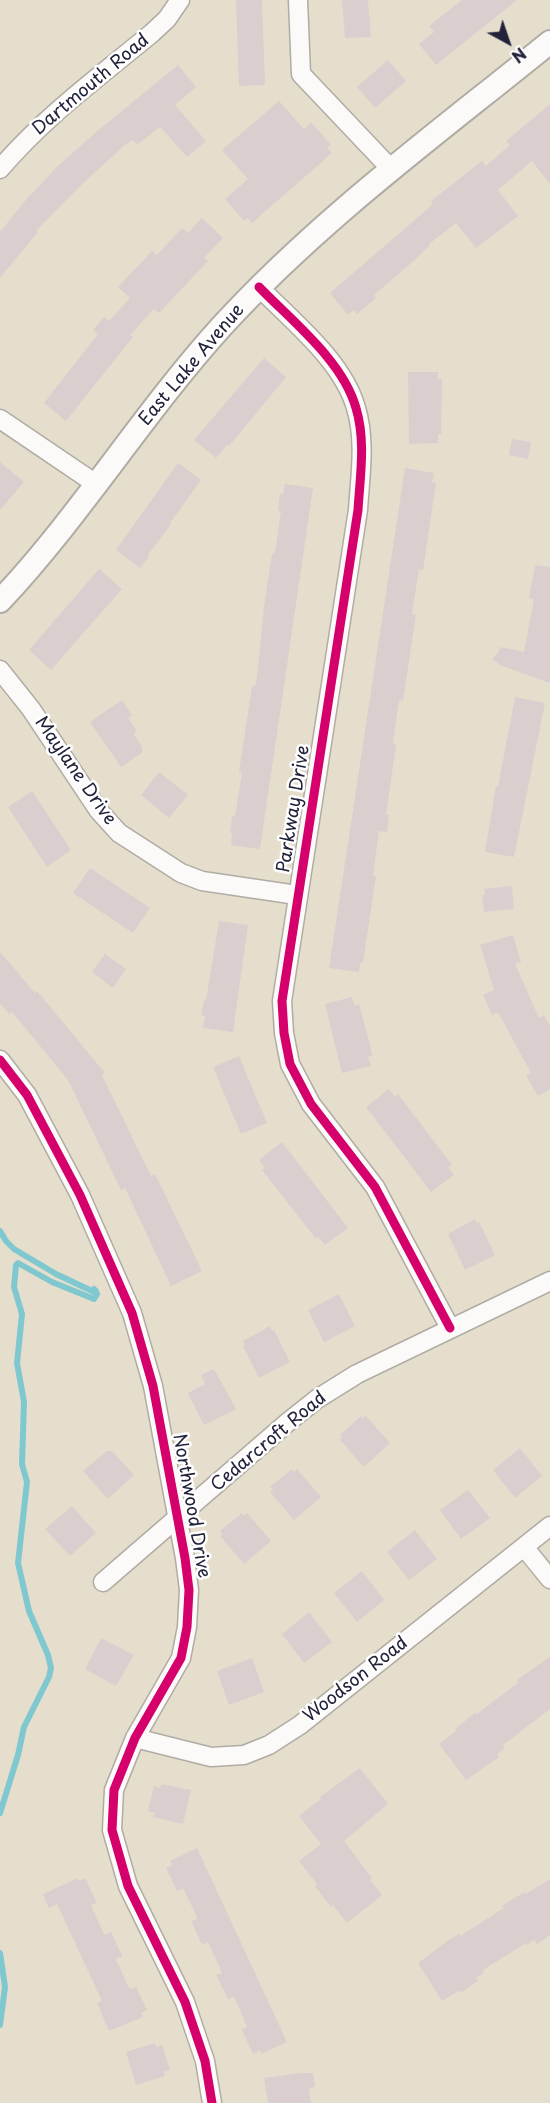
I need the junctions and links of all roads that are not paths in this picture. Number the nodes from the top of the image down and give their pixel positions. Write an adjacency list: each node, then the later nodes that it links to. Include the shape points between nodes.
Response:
1 (180, 0): 4 (street, Dartmouth Road, via 152,33 51,116)
2 (298, 0): 5 (street, via 301,74)
3 (550, 42): 5 (street, East Lake Avenue)
4 (0, 169)
5 (392, 170): 6 (street, East Lake Avenue, via 303,244)
6 (259, 287): 8 (street, East Lake Avenue, via 177,378); 11 (street, Parkway Drive, via 332,362 356,408 362,459 358,510)
7 (0, 419): 8 (street)
8 (96, 484): 9 (street, East Lake Avenue)
9 (0, 601)
10 (0, 670): 11 (street, Maylane Drive, via 99,811 119,833 181,873 202,881)
11 (297, 895): 14 (street, Parkway Drive, via 282,1001 290,1064 311,1104 375,1187)
12 (0, 1060): 15 (street, Northwood Drive, via 27,1095 80,1195 132,1312 153,1386)
13 (550, 1281): 14 (street, Cedarcroft Road)
14 (450, 1328): 15 (street, Cedarcroft Road, via 357,1374 317,1399)
15 (179, 1518): 19 (street, Cedarcroft Road); 20 (street, Northwood Drive, via 189,1590 181,1658)
16 (550, 1526): 17 (street, Woodson Road)
17 (524, 1547): 18 (street); 20 (street, Woodson Road, via 300,1725 269,1745 244,1755 211,1757)
18 (550, 1579)
19 (103, 1582)
20 (135, 1738): 21 (street, Northwood Drive, via 114,1790 112,1830 128,1886 185,2002 205,2061)
21 (212, 2103)

